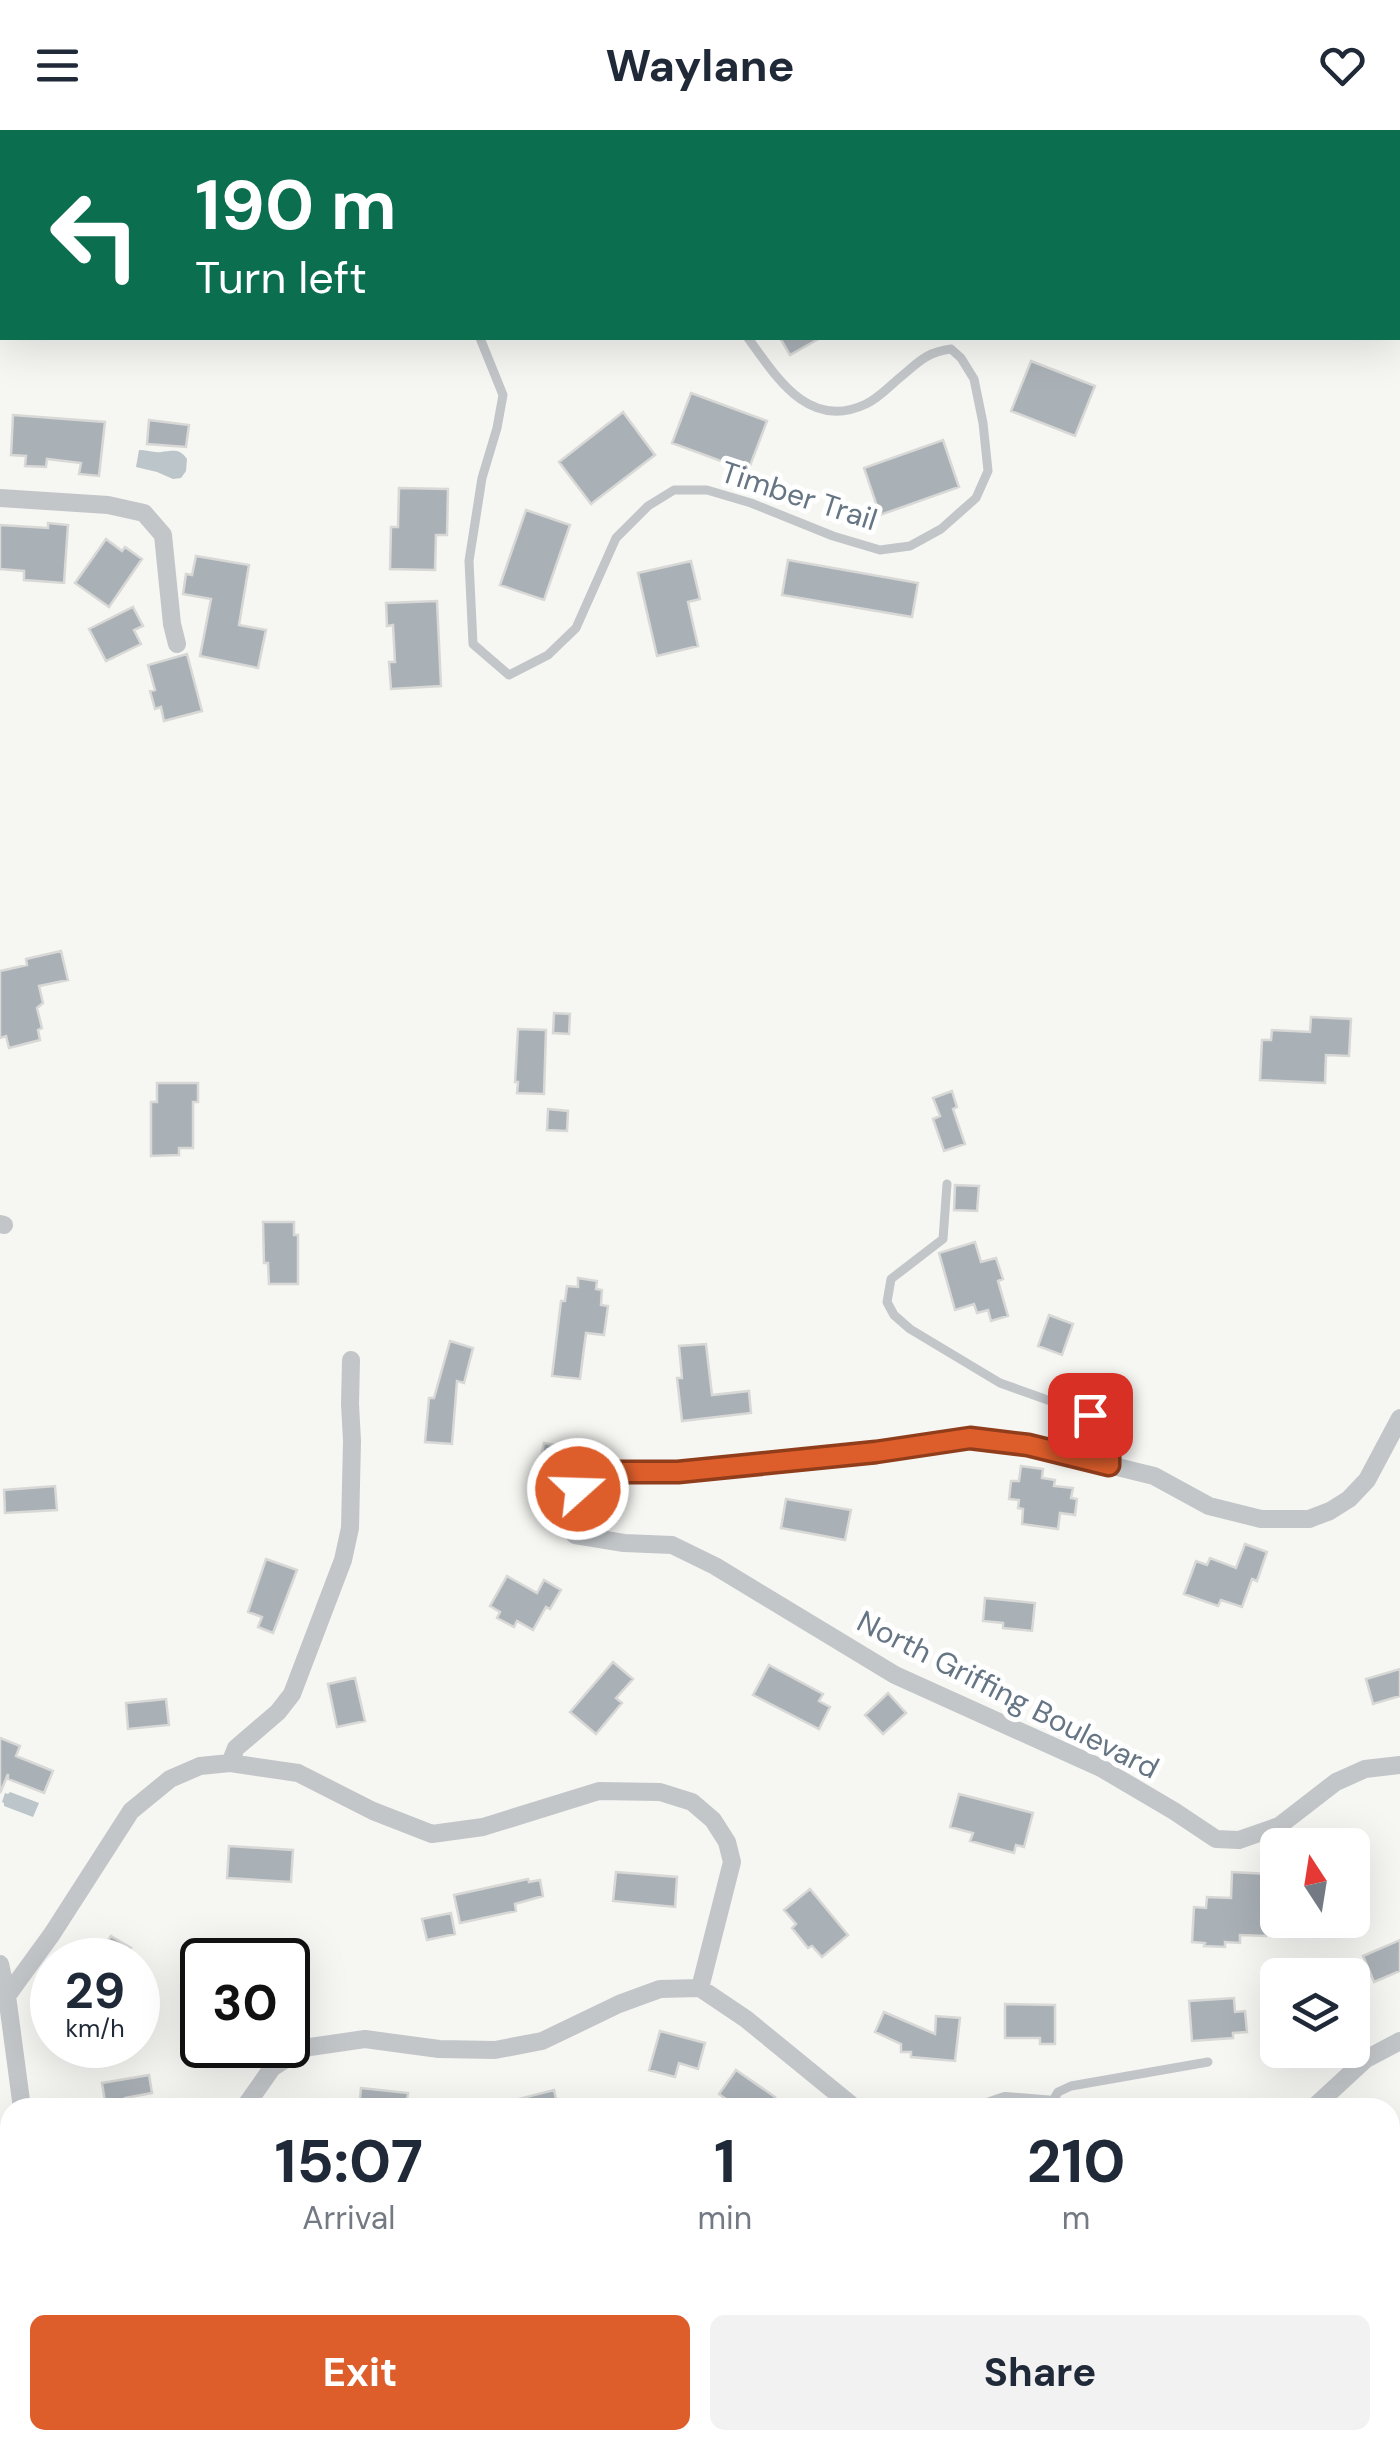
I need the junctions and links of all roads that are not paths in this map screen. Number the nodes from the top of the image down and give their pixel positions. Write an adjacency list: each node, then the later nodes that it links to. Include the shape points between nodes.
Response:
1 (481, 340): 2 (lane, Timber Trail, via 503,395 469,561 473,644 509,675 548,655 576,628 616,538 674,490 707,490 880,550 910,546 976,498 988,472 982,423 974,378 951,349 932,352 869,404 829,413 780,382)
2 (749, 340)
3 (0, 498): 4 (street, via 144,513 163,535)
4 (176, 644)
5 (947, 1184): 8 (lane, via 943,1238 891,1279 887,1302 894,1315 1000,1383 1090,1415 1109,1436)
6 (350, 1360): 9 (street, via 350,1528 342,1560 292,1694 236,1748)
7 (1400, 1418): 8 (street, North Griffing Boulevard, via 1367,1480 1349,1499 1309,1519 1261,1519 1209,1506 1154,1476)
8 (1109, 1465): 10 (street, North Griffing Boulevard, via 970,1438 678,1472 609,1472 563,1502 566,1526 575,1535 672,1545 895,1675 1101,1768 1216,1839 1239,1840 1279,1826 1336,1782)
9 (230, 1763): 12 (street, via 298,1773 432,1834 483,1828 598,1791 660,1792 692,1802 713,1820 732,1862); 13 (street, via 170,1779 131,1812)
10 (1400, 1765)
11 (0, 1964): 13 (street)
12 (700, 1988): 17 (street, via 660,1989 542,2041 495,2050 365,2040 302,2048 272,2068); 18 (street)
13 (7, 1996): 16 (street)
14 (1400, 2042): 20 (street, via 1366,2060)
15 (1208, 2062): 19 (lane, via 1070,2086)
16 (21, 2098)
17 (251, 2098)
18 (843, 2098)
19 (1057, 2098)
20 (1324, 2098)

